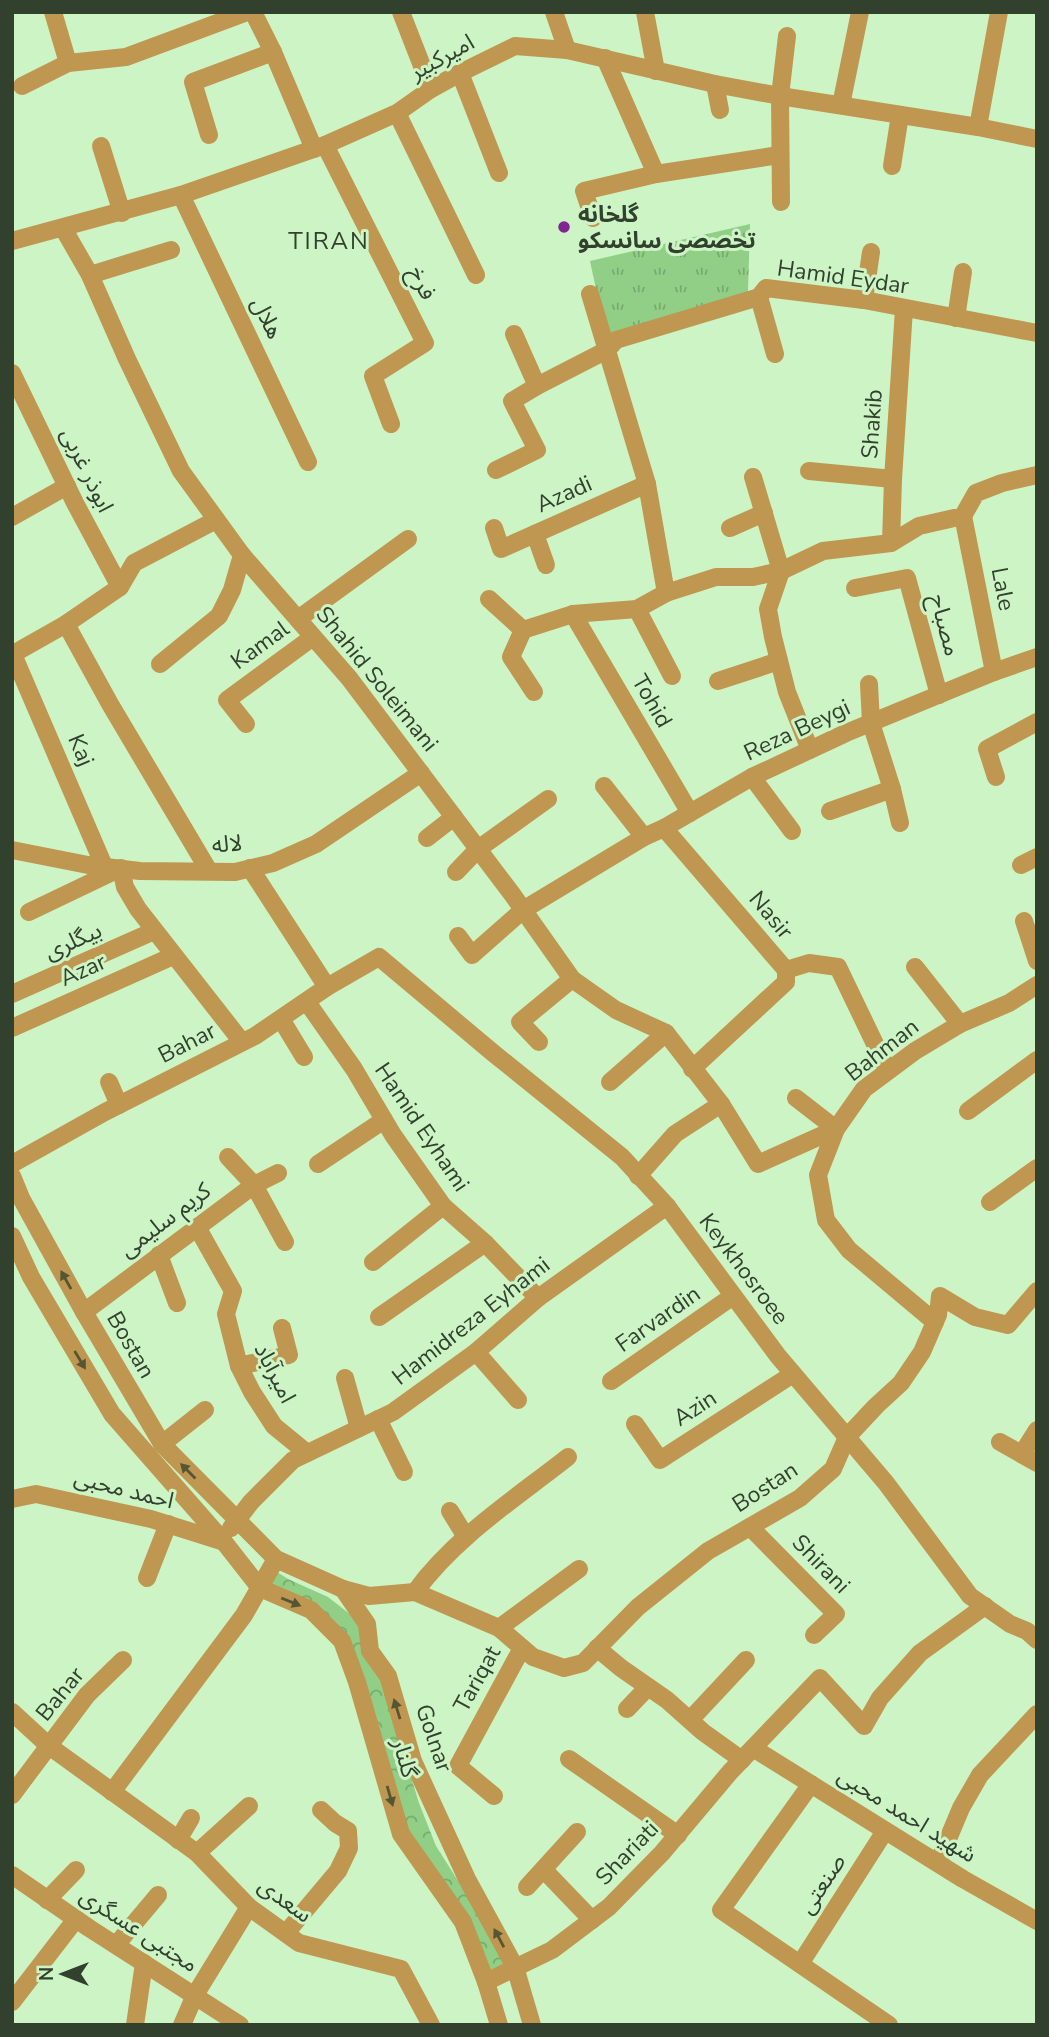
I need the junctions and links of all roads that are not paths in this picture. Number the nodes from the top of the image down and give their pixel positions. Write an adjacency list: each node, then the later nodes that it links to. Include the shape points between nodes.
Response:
1 (53, 12): 13 (street)
2 (247, 12): 13 (street, via 126,57)
3 (253, 12): 11 (street)
4 (401, 12): 18 (street)
5 (554, 12): 10 (street)
6 (645, 12): 14 (street)
7 (860, 12): 20 (street)
8 (999, 12): 24 (street)
9 (788, 36): 19 (street)
10 (567, 50): 12 (street, امیرکبیر); 15 (street, امیرکبیر, via 515,46)
11 (273, 52): 25 (street, via 193,82); 28 (street)
12 (605, 58): 14 (street, امیرکبیر); 32 (street)
13 (68, 63): 17 (street)
14 (656, 71): 16 (street, امیرکبیر)
15 (460, 73): 18 (street, امیرکبیر); 31 (street)
16 (715, 84): 19 (street, امیرکبیر); 21 (street)
17 (22, 86)
18 (431, 89): 22 (street, امیرکبیر)
19 (780, 96): 20 (street, امیرکبیر); 29 (street)
20 (841, 106): 23 (street, امیرکبیر)
21 (720, 110)
22 (397, 113): 28 (street, امیرکبیر); 43 (street)
23 (900, 115): 24 (street, امیرکبیر); 30 (street)
24 (978, 127): 26 (street, امیرکبیر)
25 (209, 135)
26 (1037, 138)
27 (101, 146): 35 (street)
28 (319, 147): 33 (street, امیرکبیر); 55 (street, فرخ, via 425,343 373,376)
29 (779, 155): 32 (street); 34 (street)
30 (892, 166)
31 (499, 173)
32 (656, 174): 36 (street, via 584,191)
33 (181, 195): 35 (street, امیرکبیر); 56 (street, هلال)
34 (781, 202)
35 (122, 213): 37 (street, امیرکبیر)
36 (593, 218)
37 (62, 228): 38 (street, امیرکبیر); 42 (street, Shahid Soleimani)
38 (12, 241)
39 (171, 250): 42 (street)
40 (871, 253): 46 (street)
41 (963, 272): 48 (street)
42 (90, 275): 67 (street, Shahid Soleimani, via 181,471)
43 (477, 275)
44 (590, 294): 51 (street)
45 (759, 297): 46 (street, Hamid Eydar, via 766,288); 51 (street, Hamid Eydar, via 616,340); 52 (street)
46 (864, 300): 47 (street, Hamid Eydar)
47 (904, 309): 48 (street, Hamid Eydar); 61 (street, Shakib)
48 (956, 318): 49 (street, Hamid Eydar)
49 (1037, 333)
50 (514, 334): 54 (street)
51 (607, 350): 54 (street, Hamid Eydar); 62 (street)
52 (775, 354)
53 (12, 373): 63 (street, ابوذر غربی)
54 (537, 386): 57 (street, Hamid Eydar, via 512,401 537,450)
55 (391, 424)
56 (308, 462)
57 (496, 470)
58 (810, 471): 61 (street)
59 (1037, 475): 65 (street, via 976,493)
60 (753, 477): 64 (street)
61 (892, 479): 72 (street, Shakib)
62 (647, 484): 70 (street, Azadi); 78 (street)
63 (67, 486): 66 (street); 76 (street, ابوذر غربی)
64 (764, 513): 69 (street); 75 (street)
65 (963, 516): 72 (street, via 919,526); 90 (street, Lale)
66 (12, 517)
67 (216, 520): 73 (street, Shahid Soleimani); 76 (street, via 134,563)
68 (494, 528): 70 (street, Azadi, via 501,549)
69 (730, 528)
70 (535, 534): 74 (street)
71 (408, 539): 82 (street)
72 (891, 542): 75 (street, via 823,551)
73 (242, 555): 82 (street, Shahid Soleimani); 89 (street, via 219,616)
74 (547, 565)
75 (781, 570): 78 (street, via 753,577 716,577); 88 (street, via 768,609)
76 (120, 587): 83 (street)
77 (855, 588): 95 (street, مصباح, via 907,578)
78 (666, 593): 80 (street)
79 (489, 599): 84 (street)
80 (637, 609): 81 (street); 91 (street)
81 (573, 614): 84 (street); 107 (street, Tohid)
82 (298, 619): 85 (street, Shahid Soleimani)
83 (66, 624): 86 (street); 118 (street)
84 (523, 630): 94 (street, via 511,657)
85 (313, 637): 98 (street, Kamal, via 227,700); 100 (street, Shahid Soleimani)
86 (13, 653): 116 (street, Kaj)
87 (1037, 657): 90 (street, Reza Beygi)
88 (779, 661): 92 (street); 99 (street)
89 (160, 664)
90 (994, 672): 95 (street, Reza Beygi)
91 (672, 676)
92 (718, 681)
93 (869, 684): 97 (street)
94 (534, 692)
95 (939, 695): 97 (street, Reza Beygi)
96 (1037, 722): 102 (street, via 987,749)
97 (870, 723): 99 (street, Reza Beygi); 104 (street)
98 (246, 724)
99 (810, 750): 101 (street, Reza Beygi)
100 (421, 773): 108 (street, Shahid Soleimani); 117 (street, لاله, via 316,844)
101 (752, 777): 107 (street, Reza Beygi); 111 (street)
102 (996, 777)
103 (604, 786): 112 (street)
104 (892, 789): 106 (street); 109 (street)
105 (548, 799): 114 (street)
106 (830, 811)
107 (690, 813): 110 (street, Reza Beygi)
108 (454, 817): 113 (street); 114 (street, Shahid Soleimani)
109 (900, 823)
110 (664, 828): 112 (street, Reza Beygi); 129 (street, Nasir)
111 (792, 831)
112 (644, 836): 120 (street, Reza Beygi)
113 (427, 838)
114 (478, 849): 119 (street); 120 (street, Shahid Soleimani)
115 (12, 850): 116 (street, لاله)
116 (113, 867): 118 (street, لاله); 121 (street); 123 (street, Kaj)
117 (250, 869): 118 (street, لاله); 132 (street)
118 (209, 871)
119 (456, 872)
120 (523, 910): 124 (street, Reza Beygi, via 472,956); 130 (street, Shahid Soleimani)
121 (29, 912)
122 (1024, 921): 127 (street)
123 (154, 931): 125 (street, Kaj); 133 (street, بیگلری)
124 (458, 936)
125 (173, 956): 137 (street, Azar); 139 (street, Kaj)
126 (379, 957): 132 (street, Bahar); 159 (street, Keykhosroee, via 622,1157)
127 (1037, 961)
128 (915, 967): 136 (street)
129 (786, 970): 143 (street, via 786,982); 144 (street, Nasir, via 810,963 838,967)
130 (572, 979): 138 (street, Shahid Soleimani, via 616,1010); 140 (street, via 520,1022)
131 (1037, 985): 136 (street, Bahman)
132 (327, 987): 134 (street, Bahar)
133 (12, 994)
134 (307, 1002): 135 (street, Bahar); 151 (street, Hamid Eyhami)
135 (281, 1019): 139 (street, Bahar); 141 (street)
136 (960, 1024): 144 (street, Bahman)
137 (12, 1028)
138 (666, 1033): 143 (street, Shahid Soleimani); 146 (street)
139 (242, 1042): 149 (street, Bahar)
140 (539, 1042)
141 (304, 1057)
142 (1037, 1060): 150 (street)
143 (692, 1069): 148 (street, Shahid Soleimani)
144 (888, 1071): 152 (street, Bahman, via 864,1089)
145 (109, 1082): 149 (street)
146 (610, 1082)
147 (796, 1098): 152 (street)
148 (721, 1104): 152 (street, Shahid Soleimani, via 758,1164); 159 (street, via 675,1134)
149 (119, 1105): 154 (street, Bahar)
150 (968, 1111)
151 (384, 1120): 155 (street); 162 (street, Hamid Eyhami)
152 (836, 1129): 176 (street, Bahman, via 818,1175 826,1220 849,1250)
153 (228, 1157): 160 (street)
154 (12, 1164)
155 (318, 1164)
156 (1037, 1168): 161 (street)
157 (278, 1173): 160 (street, کریم سلیمی)
158 (12, 1176): 174 (street, Bostan, one-way to 158)
159 (638, 1176): 163 (street, Keykhosroee)
160 (254, 1185): 164 (street, کریم سلیمی); 166 (street)
161 (990, 1202)
162 (443, 1206): 167 (street, Hamid Eyhami); 169 (street)
163 (667, 1206): 171 (street, Keykhosroee); 172 (street, Hamidreza Eyhami)
164 (197, 1227): 168 (street, کریم سلیمی); 179 (street, امیرآباد, via 233,1291 226,1314)
165 (12, 1236): 202 (street, one-way to 202, via 31,1277 112,1414)
166 (285, 1242)
167 (485, 1243): 172 (street, Hamid Eyhami); 175 (street)
168 (159, 1255): 173 (street); 174 (street, کریم سلیمی)
169 (373, 1262)
170 (1037, 1291): 176 (street, Bostan, via 1008,1325 975,1317 940,1296)
171 (733, 1296): 180 (street, Keykhosroee); 182 (street, Farvardin)
172 (538, 1298): 178 (street, Hamidreza Eyhami)
173 (177, 1303)
174 (84, 1312): 191 (street, Bostan)
175 (379, 1317)
176 (935, 1322): 189 (street, Bostan, via 901,1383)
177 (282, 1328): 179 (street, via 289,1355)
178 (477, 1352): 183 (street); 185 (street, Hamidreza Eyhami)
179 (239, 1366): 192 (street, امیرآباد, via 274,1426)
180 (793, 1374): 186 (street, Azin, via 660,1460); 189 (street, Keykhosroee)
181 (345, 1378): 187 (street)
182 (611, 1381)
183 (518, 1400)
184 (205, 1410): 191 (street)
185 (378, 1419): 187 (street, Hamidreza Eyhami); 195 (street)
186 (635, 1424)
187 (359, 1428): 192 (street, Hamidreza Eyhami)
188 (1037, 1430): 194 (street)
189 (847, 1437): 200 (street, Bostan, via 833,1469 800,1498); 209 (street, Keykhosroee, via 970,1596)
190 (1000, 1442): 194 (street)
191 (162, 1444): 198 (street, Bostan, one-way to 191)
192 (307, 1453): 198 (street, Hamidreza Eyhami, via 293,1460)
193 (568, 1457): 201 (street)
194 (1029, 1459)
195 (404, 1472)
196 (12, 1499): 199 (street, احمد محبی, via 36,1494)
197 (450, 1511): 201 (street)
198 (237, 1518): 202 (street, Hamidreza Eyhami); 203 (street)
199 (168, 1524): 202 (street, احمد محبی); 205 (street)
200 (750, 1527): 211 (street, Shirani, via 836,1614); 214 (street, Bostan, via 708,1551 638,1607)
201 (466, 1537): 208 (street)
202 (224, 1542): 206 (street, گلنار)
203 (276, 1559): 206 (street); 207 (street)
204 (579, 1569): 210 (street)
205 (147, 1578)
206 (260, 1588): 226 (street); 253 (street, گلنار, one-way to 253, via 311,1610 342,1641 401,1834 463,1922)
207 (343, 1588): 208 (street, via 369,1596); 252 (street, Golnar, one-way to 207, via 413,1761 387,1676 370,1651 367,1624)
208 (415, 1592): 210 (street)
209 (985, 1606): 212 (street, Keykhosroee); 223 (street, Shariati, via 920,1653 880,1698 864,1726 820,1678)
210 (499, 1628): 213 (street)
211 (814, 1635)
212 (1037, 1640)
213 (522, 1648): 214 (street, Bostan, via 564,1668 583,1663); 228 (street, Tariqat, via 458,1766)
214 (597, 1648): 217 (street, شهید احمد محبی)
215 (123, 1660): 222 (street, Bahar, via 87,1695)
216 (746, 1660): 221 (street)
217 (648, 1687): 218 (street); 221 (street, شهید احمد محبی)
218 (627, 1709)
219 (12, 1712): 222 (street, سعدی)
220 (1037, 1714): 237 (street, via 980,1775)
221 (690, 1720): 223 (street, شهید احمد محبی)
222 (49, 1746): 226 (street, سعدی); 227 (street, Bahar)
223 (748, 1754): 225 (street, شهید احمد محبی); 234 (street, Shariati)
224 (569, 1759): 234 (street)
225 (811, 1784): 232 (street, شهید احمد محبی); 251 (street, via 721,1910)
226 (112, 1792): 235 (street, سعدی)
227 (12, 1795)
228 (494, 1796)
229 (249, 1806): 236 (street)
230 (321, 1810): 248 (street, via 348,1831 349,1849 338,1871)
231 (191, 1818): 235 (street)
232 (885, 1831): 237 (street, شهید احمد محبی); 251 (street, صنعتی)
233 (578, 1832): 239 (street)
234 (678, 1835): 246 (street, Shariati)
235 (178, 1840): 236 (street, سعدی)
236 (197, 1853): 244 (street, سعدی)
237 (938, 1863): 247 (street, شهید احمد محبی)
238 (76, 1870): 243 (street)
239 (544, 1870): 241 (street); 246 (street)
240 (15, 1882): 243 (street, مجتبی عسگری)
241 (527, 1887)
242 (158, 1895): 249 (street)
243 (47, 1900): 245 (street, مجتبی عسگری)
244 (249, 1907): 248 (street, سعدی); 254 (street)
245 (76, 1919): 249 (street, مجتبی عسگری); 255 (street)
246 (592, 1920): 252 (street, Shariati, via 552,1950)
247 (1037, 1921)
248 (286, 1933): 260 (street, سعدی, via 299,1943 401,1969)
249 (116, 1945): 250 (street, مجتبی عسگری)
250 (144, 1963): 254 (street, مجتبی عسگری); 257 (street)
251 (800, 1964): 256 (street)
252 (514, 1967): 253 (street, Shariati); 262 (street, Golnar)
253 (486, 1982): 261 (street, گلنار)
254 (195, 1995): 258 (street); 259 (street, مجتبی عسگری)
255 (12, 2002)
256 (866, 2018): 263 (street)
257 (135, 2025)
258 (182, 2025)
259 (240, 2025)
260 (431, 2025)
261 (499, 2025)
262 (532, 2025)
263 (889, 2025)

